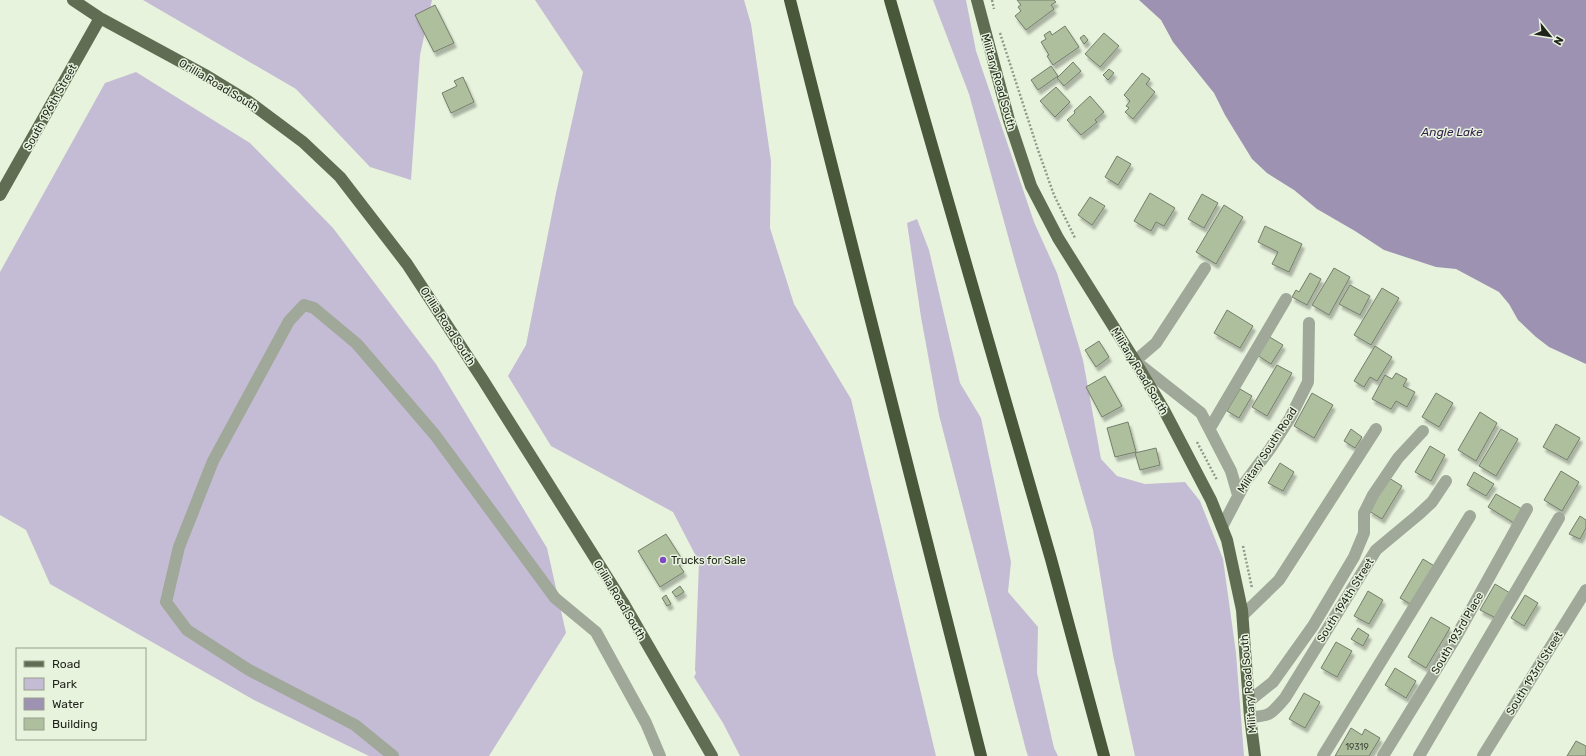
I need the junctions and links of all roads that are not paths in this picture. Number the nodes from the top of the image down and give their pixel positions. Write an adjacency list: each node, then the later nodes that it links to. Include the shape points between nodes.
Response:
1 (790, 0): 28 (highway)
2 (890, 0): 24 (highway, via 1052,559)
3 (977, 0): 10 (main road, Military Road South, via 1009,120 1031,186 1058,238)
4 (77, 1): 5 (main road, Orillia Road South)
5 (100, 18): 6 (main road, South 196th Street); 27 (main road, Orillia Road South, via 248,101 303,142 340,178 407,264 483,380 624,604)
6 (0, 195)
7 (1205, 268): 10 (street, via 1156,343)
8 (1286, 299): 11 (street)
9 (1308, 323): 15 (street, Military South Road, via 1308,382 1290,418)
10 (1135, 361): 11 (street, via 1201,413); 19 (main road, Military Road South, via 1190,456)
11 (1210, 428): 15 (street, via 1231,471)
12 (1376, 429): 21 (street, via 1280,580)
13 (1423, 431): 22 (street, via 1398,458 1373,495 1364,514 1364,533 1354,557 1314,626 1273,682)
14 (1446, 481): 23 (street, South 194th Street, via 1432,502 1376,550 1277,708 1268,715)
15 (1238, 495): 19 (street, Military South Road)
16 (1528, 509): 31 (street, South 193rd Place, via 1456,637)
17 (1470, 516): 30 (street)
18 (1559, 518): 32 (street)
19 (1222, 527): 21 (main road, Military Road South)
20 (1586, 590): 33 (street, South 193rd Street)
21 (1243, 615): 22 (main road, Military Road South)
22 (1248, 701): 23 (main road, Military Road South)
23 (1250, 717): 29 (main road, Military Road South)
24 (1103, 753)
25 (393, 756): 26 (street, via 355,725 249,670 187,630 166,602 179,547 213,461 290,321 304,305 314,308 357,344 435,435 555,598 596,632 646,723)
26 (660, 756)
27 (712, 756)
28 (981, 756)
29 (1255, 756)
30 (1323, 756)
31 (1383, 756)
32 (1419, 756)
33 (1482, 756)

